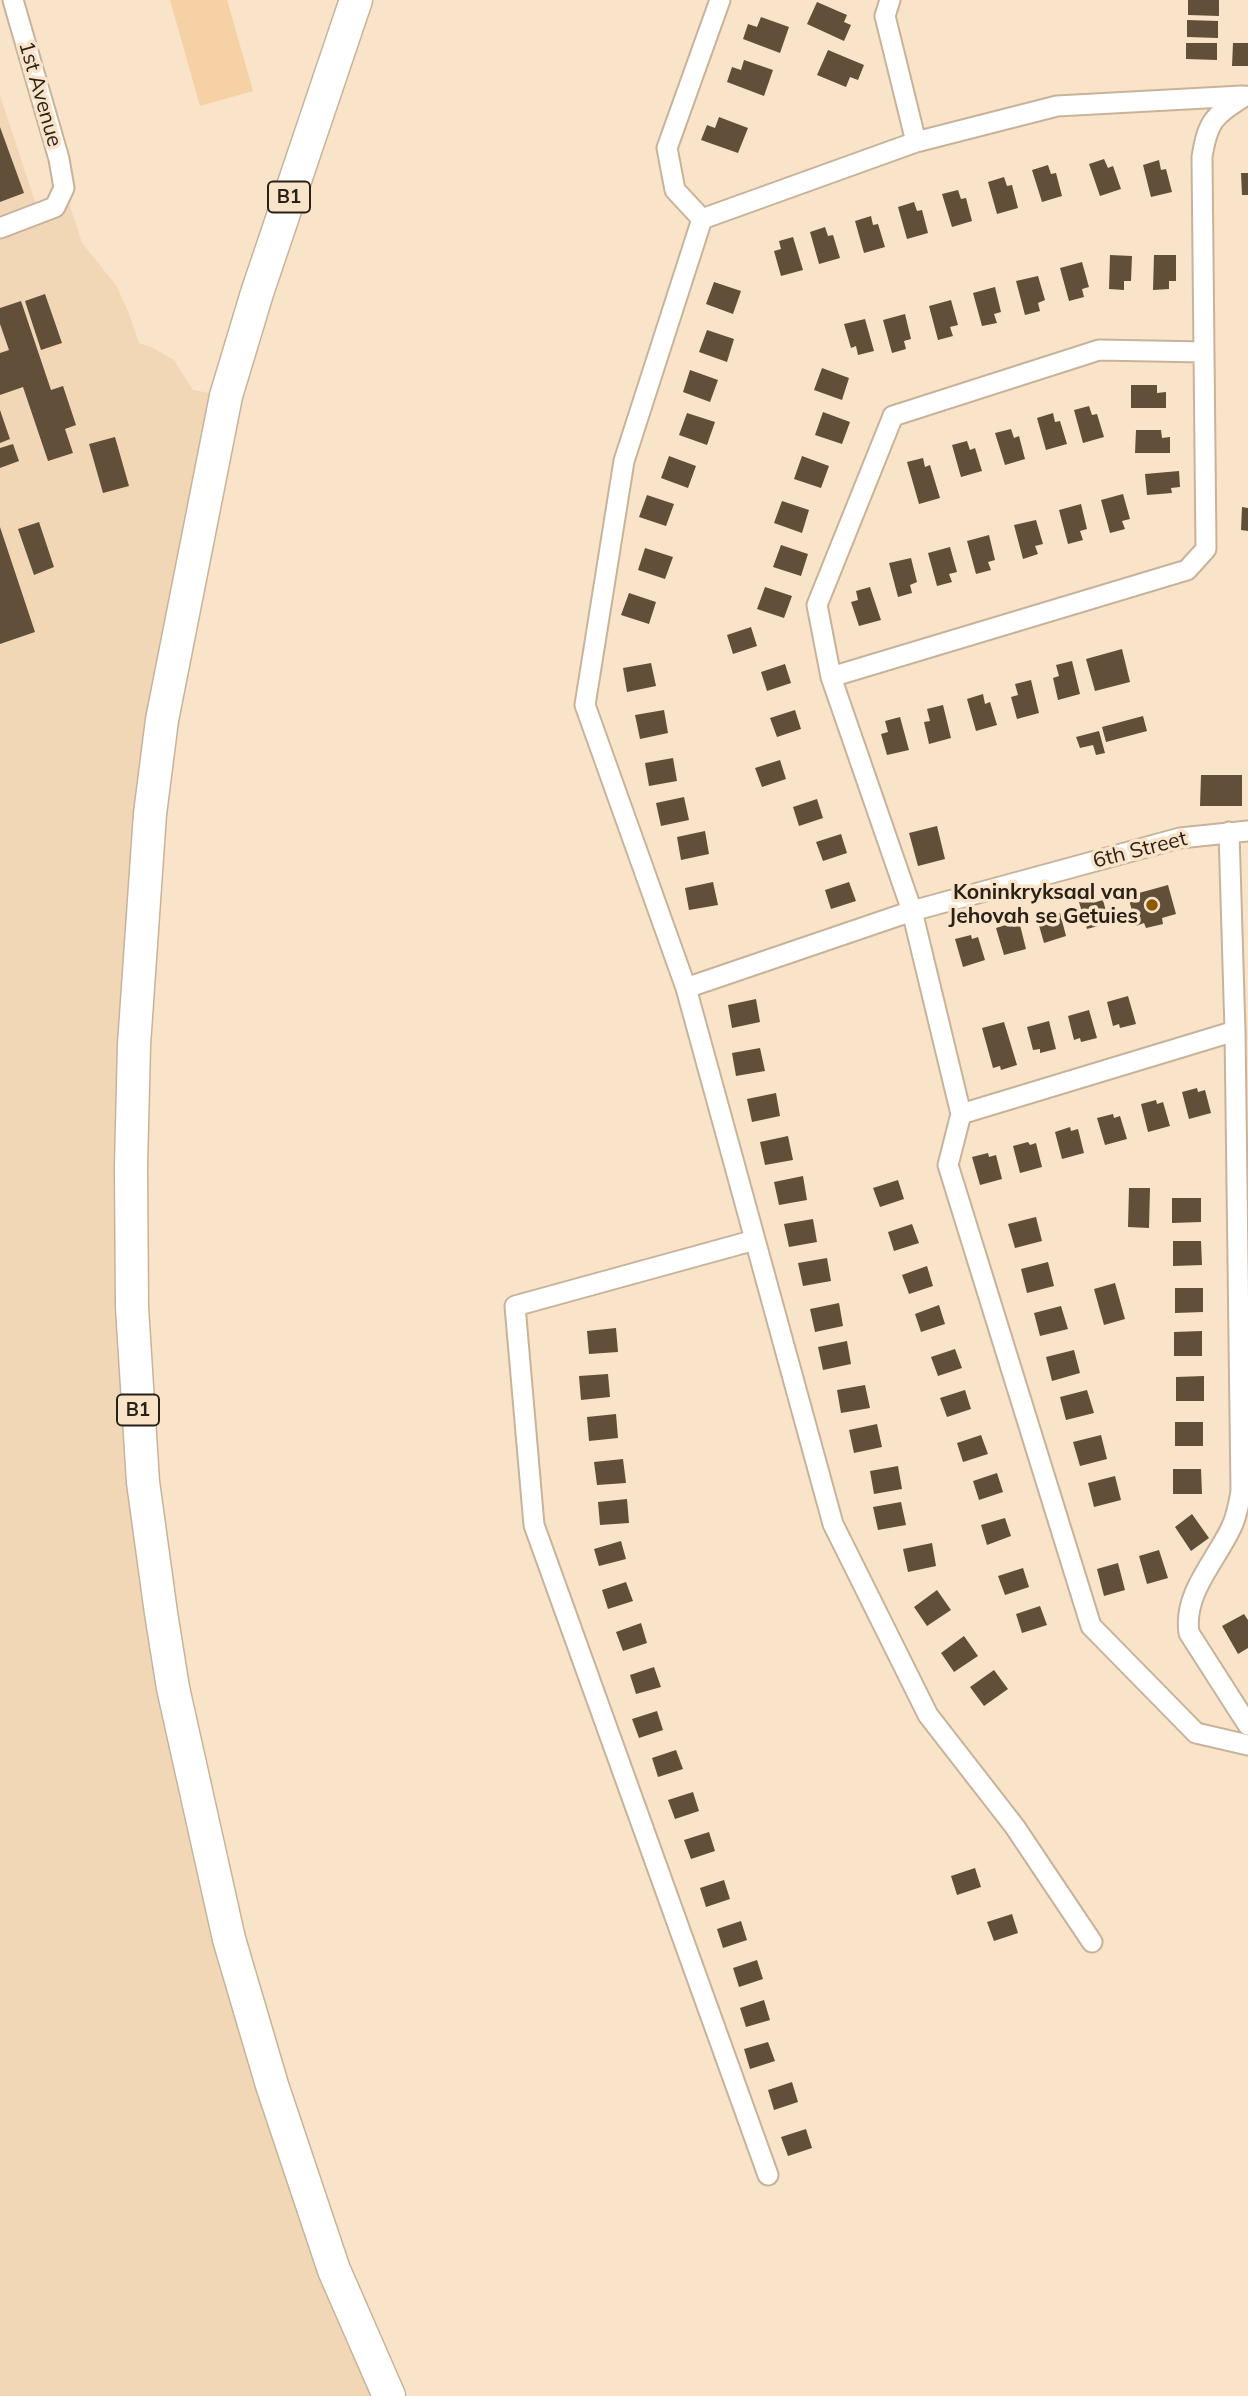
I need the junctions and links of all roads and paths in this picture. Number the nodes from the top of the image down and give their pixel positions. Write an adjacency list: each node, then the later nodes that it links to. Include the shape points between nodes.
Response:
1 (13, 0): 8 (street, 1st Avenue, via 64,188 55,207)
2 (356, 0): 21 (highway, B1, via 226,396 162,720 150,814 134,1045 132,1307 143,1482 161,1613 173,1688 229,1939 334,2270)
3 (720, 0): 7 (street, via 667,148 675,190)
4 (890, 0): 6 (street, via 885,16)
5 (1246, 96): 6 (street, via 1058,106); 9 (street, via 1219,113 1206,131 1202,157)
6 (916, 142): 7 (street)
7 (702, 219): 13 (street, via 624,461 585,705)
8 (0, 228)
9 (1204, 352): 10 (street, via 1206,549 1187,570); 10 (street, via 1099,350 893,416 817,605)
10 (831, 677): 12 (street)
11 (1238, 832): 12 (street, 6th Street, via 1180,838); 14 (street)
12 (912, 911): 13 (street, 6th Street); 15 (street)
13 (686, 988): 16 (street)
14 (1235, 1031): 15 (street); 17 (street, via 1241,1491 1231,1528 1189,1605 1187,1619 1189,1633)
15 (961, 1114): 18 (street, via 948,1166 1091,1626 1196,1733)
16 (755, 1240): 19 (street, via 833,1524 928,1716 1015,1827); 20 (street, via 515,1306 534,1525)
17 (1248, 1725)
18 (1248, 1745)
19 (1092, 1942)
20 (768, 2175)
21 (389, 2396)

